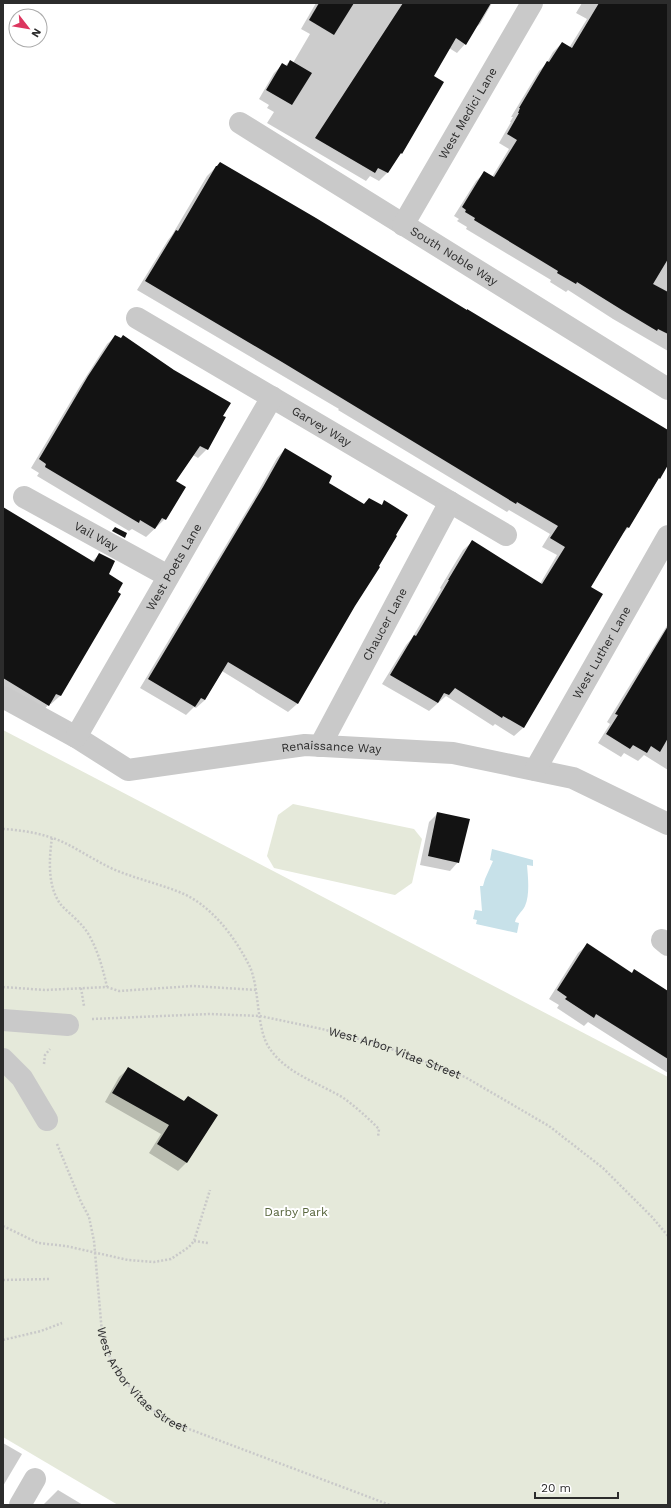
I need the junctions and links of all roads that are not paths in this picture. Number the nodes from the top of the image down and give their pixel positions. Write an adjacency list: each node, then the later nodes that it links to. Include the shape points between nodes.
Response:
1 (532, 3): 3 (street, West Medici Lane)
2 (240, 123): 3 (street, South Noble Way)
3 (403, 225): 5 (street, South Noble Way)
4 (137, 318): 6 (street, Garvey Way)
5 (668, 389)
6 (272, 397): 8 (street, Garvey Way); 11 (street, West Poets Lane)
7 (24, 497): 11 (street, Vail Way)
8 (450, 502): 9 (street, Garvey Way); 14 (street, Chaucer Lane)
9 (506, 535)
10 (668, 536): 15 (street, West Luther Lane)
11 (168, 576): 13 (street, West Poets Lane)
12 (3, 697): 13 (street, Renaissance Way)
13 (76, 737): 14 (street, Renaissance Way, via 128,770 305,745)
14 (320, 746): 15 (street, Renaissance Way, via 453,753)
15 (535, 770): 16 (street, Renaissance Way, via 573,778)
16 (668, 824)
17 (3, 1020): 18 (street)
18 (68, 1025)
19 (3, 1059): 20 (street, via 22,1078)
20 (47, 1120)
21 (35, 1479): 22 (street)
22 (20, 1505)

